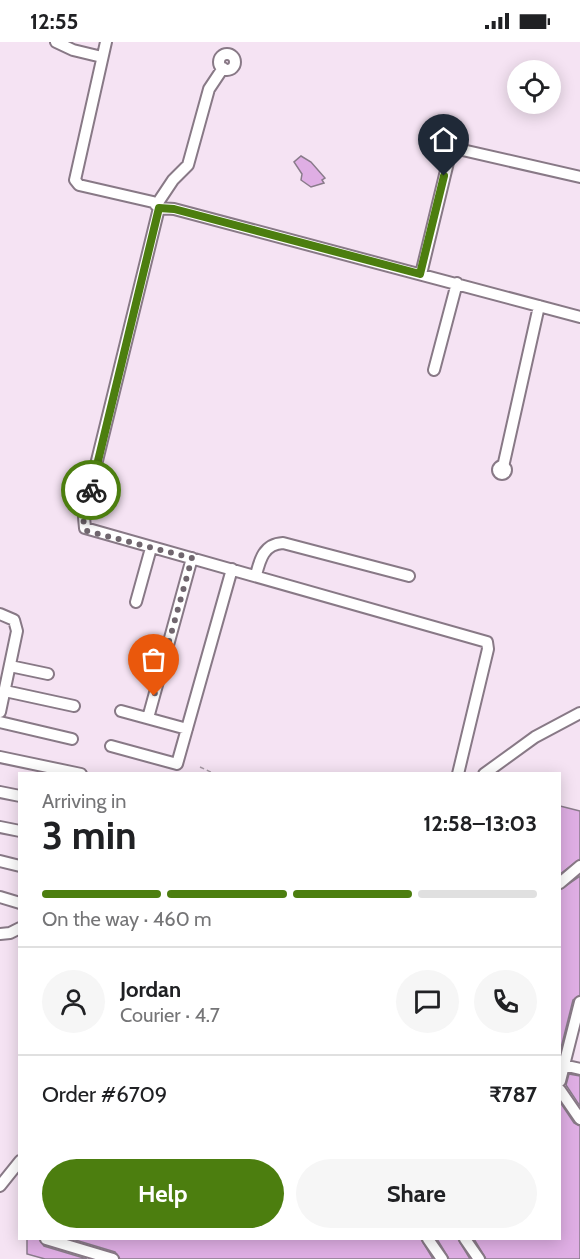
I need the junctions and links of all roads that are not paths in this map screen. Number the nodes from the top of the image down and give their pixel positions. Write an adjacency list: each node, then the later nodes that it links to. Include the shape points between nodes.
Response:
1 (56, 42): 3 (street)
2 (106, 42): 3 (street)
3 (102, 57): 6 (street, via 75,180 79,185)
4 (223, 68): 6 (street, via 209,89 188,165 173,180)
5 (580, 177): 7 (street, via 452,150)
6 (158, 206): 7 (street); 13 (street, via 83,524 87,531)
7 (420, 274): 8 (street)
8 (457, 284): 9 (street); 11 (street)
9 (539, 306): 10 (street); 12 (street)
10 (580, 317)
11 (434, 370)
12 (503, 467)
13 (151, 548): 14 (street); 18 (street)
14 (192, 558): 15 (street); 28 (street)
15 (232, 569): 16 (street); 30 (street)
16 (256, 575): 17 (street, via 263,553 275,543 283,543); 35 (street, via 487,642)
17 (409, 576)
18 (136, 602)
19 (0, 614): 21 (street, via 14,620 17,626)
20 (0, 656): 21 (street)
21 (11, 662): 22 (street); 23 (street)
22 (48, 674)
23 (3, 695): 24 (street); 26 (street)
24 (74, 706)
25 (121, 711): 28 (street)
26 (0, 712)
27 (580, 713): 36 (street, via 535,737)
28 (148, 718): 30 (street)
29 (0, 722): 31 (street)
30 (187, 729): 32 (street, via 177,764)
31 (72, 739)
32 (111, 746)
33 (0, 757): 34 (street)
34 (71, 772)
35 (458, 772)
36 (487, 772)
37 (0, 792): 38 (street)
38 (18, 796)
39 (0, 826): 40 (street)
40 (18, 830)
41 (0, 861): 42 (street)
42 (18, 866)
43 (580, 866): 44 (street)
44 (561, 882)
45 (0, 897): 46 (street)
46 (18, 902)
47 (18, 929): 48 (street)
48 (0, 934)
49 (580, 1002): 50 (street)
50 (564, 1065): 51 (street); 52 (street)
51 (580, 1069)
52 (561, 1076)
53 (561, 1091): 54 (street)
54 (580, 1119)
55 (18, 1164): 56 (street)
56 (0, 1186)
57 (49, 1240): 60 (street)
58 (429, 1240): 61 (street)
59 (466, 1240): 62 (street)
60 (114, 1259)
61 (442, 1259)
62 (479, 1259)

